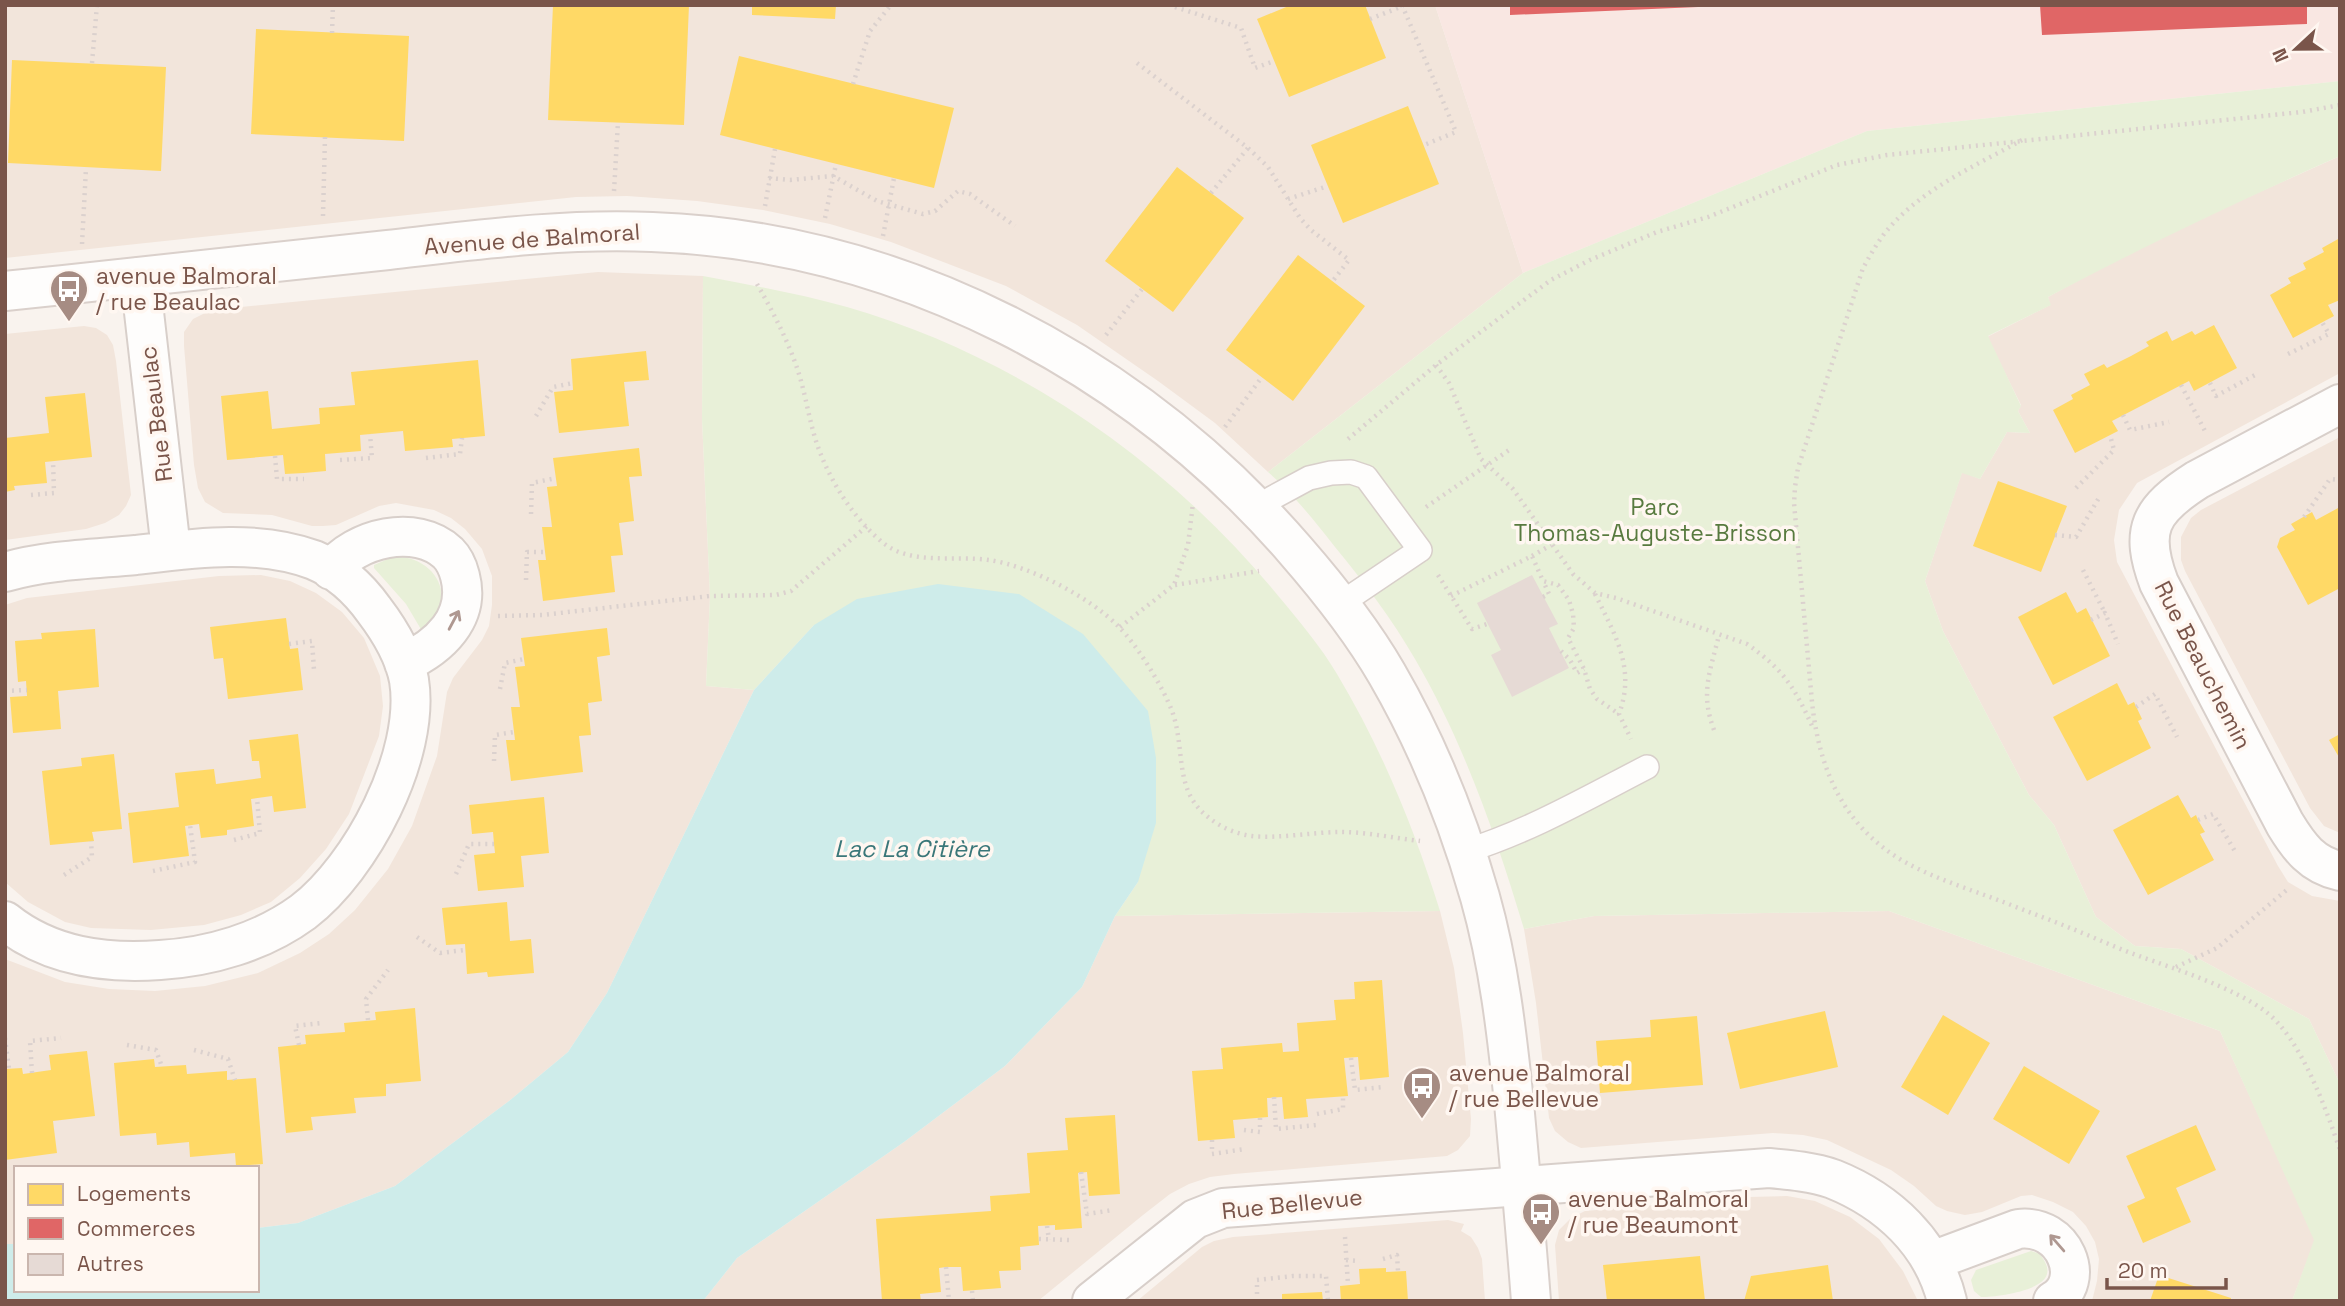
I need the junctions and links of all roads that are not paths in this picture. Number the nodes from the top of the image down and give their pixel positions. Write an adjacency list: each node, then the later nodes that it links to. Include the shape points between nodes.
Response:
1 (140, 277): 2 (street, Avenue de Balmoral); 4 (street, Avenue de Balmoral, via 458,242 612,231 699,234 784,248 916,285 1051,347 1157,419); 5 (street, Rue Beaulac)
2 (5, 291)
3 (2340, 404): 12 (street, Rue Beauchemin, via 2175,494 2160,508 2149,542 2159,583 2285,824 2311,858)
4 (1260, 511): 8 (street, Avenue de Balmoral); 8 (lane, via 1272,498 1309,478 1351,472 1366,477 1420,550)
5 (172, 551): 6 (street, via 253,548 288,553); 7 (street)
6 (331, 569): 9 (street, via 366,598 386,625); 9 (street, one-way to 6, via 430,649 459,614 462,584 449,554 418,539 383,539 348,552)
7 (5, 572)
8 (1340, 604): 11 (street, Avenue de Balmoral, via 1388,675)
9 (404, 663): 13 (street, via 411,706 391,784 361,848 335,882 304,911 271,932 235,946 183,959 129,962 85,958 44,944)
10 (1647, 767): 11 (lane, via 1529,828)
11 (1466, 851): 14 (street, Avenue de Balmoral, via 1505,1014)
12 (2340, 870)
13 (5, 920)
14 (1522, 1186): 15 (street, Rue Bellevue, via 1741,1169 1802,1171 1832,1179 1881,1206 1919,1240); 16 (street, Rue Bellevue, via 1223,1208 1195,1219); 17 (street, Avenue de Balmoral)
15 (1932, 1261): 18 (street, Rue Bellevue); 19 (street, one-way to 15, via 2066,1286 2068,1261 2063,1247 2042,1230 2018,1229)
16 (1092, 1301)
17 (1531, 1301)
18 (1947, 1301)
19 (2053, 1301)

